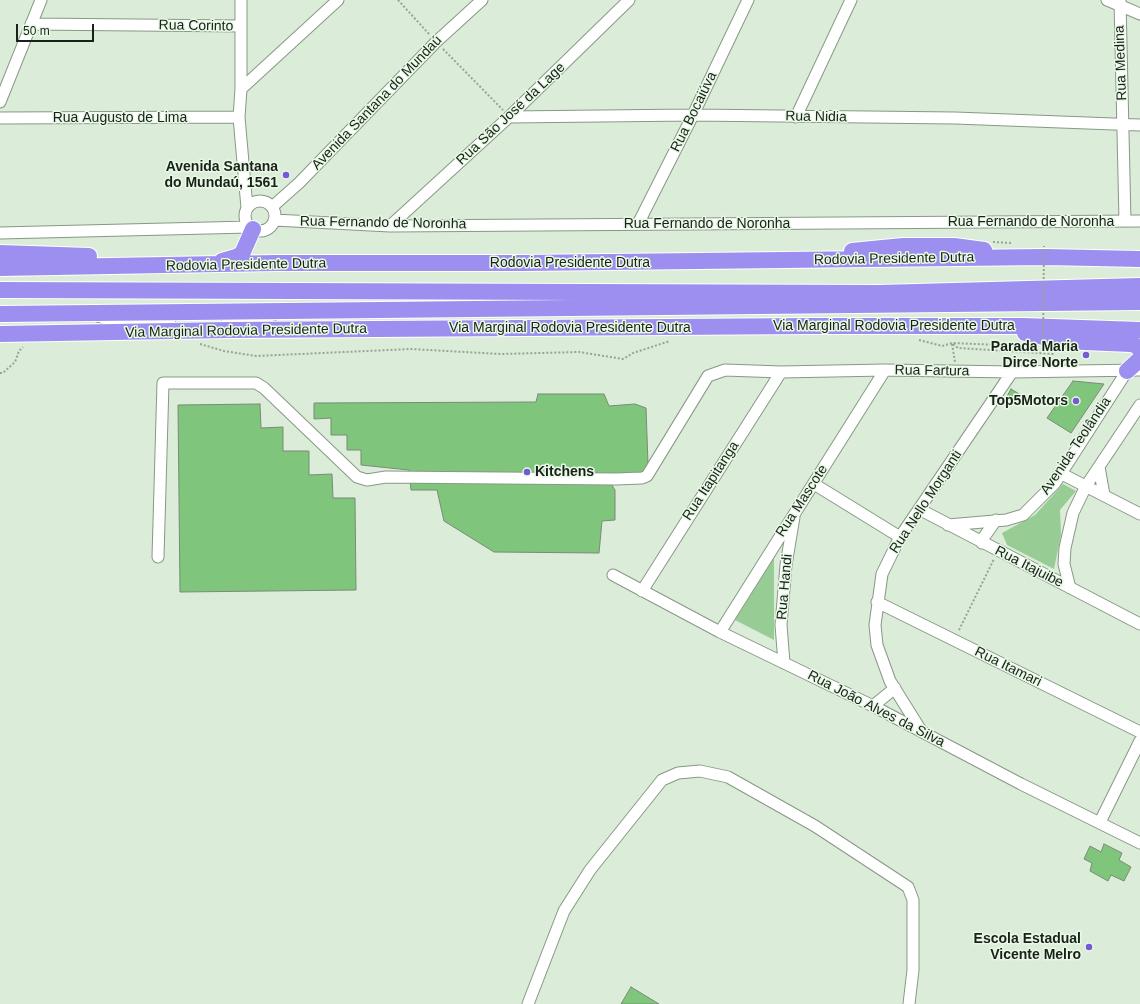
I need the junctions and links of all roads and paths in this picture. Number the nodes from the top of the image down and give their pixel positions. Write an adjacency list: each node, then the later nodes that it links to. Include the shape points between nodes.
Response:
1 (41, 0): 12 (street)
2 (241, 0): 13 (street)
3 (338, 0): 15 (street)
4 (398, 0): 14 (path)
5 (482, 0): 14 (street, Avenida Santana do Mundaú)
6 (629, 0): 19 (street, Rua São José da Lage)
7 (748, 0): 17 (street, Rua Bocaiúva)
8 (851, 0): 20 (street)
9 (1107, 0): 10 (street)
10 (1119, 3): 11 (street); 22 (street, Rua Medina)
11 (1140, 14)
12 (31, 24): 13 (street, Rua Corinto); 16 (street)
13 (241, 26): 15 (street)
14 (436, 42): 19 (path); 24 (street, Avenida Santana do Mundaú, via 299,183)
15 (241, 89): 18 (street)
16 (0, 102)
17 (693, 115): 19 (street, Rua Nidia); 20 (street, Rua Nidia); 29 (street, Rua Bocaiúva)
18 (239, 117): 21 (street, Rua Augusto de Lima); 25 (street)
19 (509, 117): 30 (street, Rua São José da Lage)
20 (796, 117): 22 (street, Rua Nidia, via 955,118)
21 (0, 118)
22 (1124, 125): 23 (street, Rua Nidia); 27 (street, Rua Medina)
23 (1140, 125)
24 (272, 207): 25 (street, via 261,201 253,202); 26 (street)
25 (247, 208): 31 (street, via 246,220)
26 (274, 220): 30 (street, Rua Fernando de Noronha); 31 (street, via 266,229)
27 (1125, 221): 28 (street, Rua Fernando de Noronha); 29 (street, Rua Fernando de Noronha)
28 (1140, 221)
29 (638, 224): 30 (street, Rua Fernando de Noronha)
30 (390, 226)
31 (252, 228): 32 (street); 39 (highway, via 242,254)
32 (0, 233)
33 (990, 242): 34 (path)
34 (1013, 243)
35 (1044, 252): 37 (highway); 39 (highway, Rodovia Presidente Dutra, via 954,246 903,246 772,261); 54 (path, bridge, via 1043,347)
36 (0, 253): 38 (highway, via 91,256)
37 (1140, 259)
38 (125, 265): 39 (highway, Rodovia Presidente Dutra); 40 (highway, Rodovia Presidente Dutra)
39 (199, 266)
40 (0, 268)
41 (1140, 286): 42 (highway, Rodovia Presidente Dutra, via 879,292)
42 (0, 290)
43 (1140, 302): 44 (highway)
44 (0, 314)
45 (990, 326): 46 (highway, Via Marginal Rodovia Presidente Dutra); 47 (highway, Via Marginal Rodovia Presidente Dutra, via 236,330); 55 (highway, via 1061,341 1131,344)
46 (1140, 330)
47 (0, 334)
48 (677, 338): 51 (path, via 622,359 578,352 501,354 411,349 256,356)
49 (916, 339): 50 (path, via 942,346)
50 (952, 343): 53 (path); 56 (path, via 958,348); 59 (path)
51 (198, 344)
52 (24, 346): 63 (path, via 18,351 15,362)
53 (1028, 347)
54 (1036, 347)
55 (1140, 350)
56 (1055, 354)
57 (1140, 359): 60 (highway)
58 (885, 370): 59 (street, Rua Fartura); 61 (street, Rua Fartura); 67 (street, Rua Mascote)
59 (956, 371): 62 (street, Rua Fartura)
60 (1133, 371): 62 (street, Rua Fartura); 66 (street, Avenida Teolândia)
61 (781, 372): 78 (street, Rua Fartura, via 725,370 708,376 647,476 616,479 386,477 366,480 357,477 256,382 163,383); 81 (street, Rua Itapitanga)
62 (1012, 372): 70 (street, Rua Nello Morganti)
63 (0, 373)
64 (1140, 405): 65 (street)
65 (1099, 467): 68 (street); 69 (street)
66 (1060, 473): 68 (street); 73 (street, Avenida Teolândia, via 1048,492 1024,515)
67 (814, 484): 71 (street, Rua Mascote); 75 (street)
68 (1086, 486): 69 (street); 80 (street, via 1074,513 1065,548 1064,564)
69 (1104, 495): 72 (street)
70 (920, 510): 74 (street, Rua Itajuibe); 75 (street, Rua Nello Morganti)
71 (796, 511): 84 (street, Rua Mascote); 86 (street, Rua Handi, via 786,565 781,625)
72 (1140, 514)
73 (996, 520): 74 (street, Avenida Teolândia); 76 (street)
74 (948, 525): 76 (street, Rua Itajuibe)
75 (900, 537): 82 (street, Rua Nello Morganti, via 882,574)
76 (982, 543): 77 (street, Rua Itajuibe)
77 (998, 551): 80 (street, Rua Itajuibe); 85 (path)
78 (158, 557)
79 (613, 574): 81 (street, Rua João Alves da Silva)
80 (1070, 588): 83 (street, Rua Itajuibe)
81 (642, 591): 84 (street, Rua João Alves da Silva)
82 (877, 602): 85 (street, Rua Itamari); 87 (street, Rua Nello Morganti, via 875,625 878,645 883,664)
83 (1140, 624)
84 (720, 632): 86 (street, Rua João Alves da Silva)
85 (954, 640): 90 (street, Rua Itamari)
86 (784, 663): 88 (street, Rua João Alves da Silva)
87 (895, 688): 88 (street); 89 (street, Rua Nello Morganti)
88 (873, 706): 89 (street, Rua João Alves da Silva)
89 (921, 731): 92 (street, Rua João Alves da Silva)
90 (1140, 732)
91 (1140, 741): 92 (street)
92 (1100, 822): 93 (street, Rua João Alves da Silva)
93 (1140, 843)
94 (528, 1004): 95 (street, via 564,911 590,870 662,780 678,773 700,771 728,777 815,826 908,887 913,900 913,970)
95 (910, 1004)

